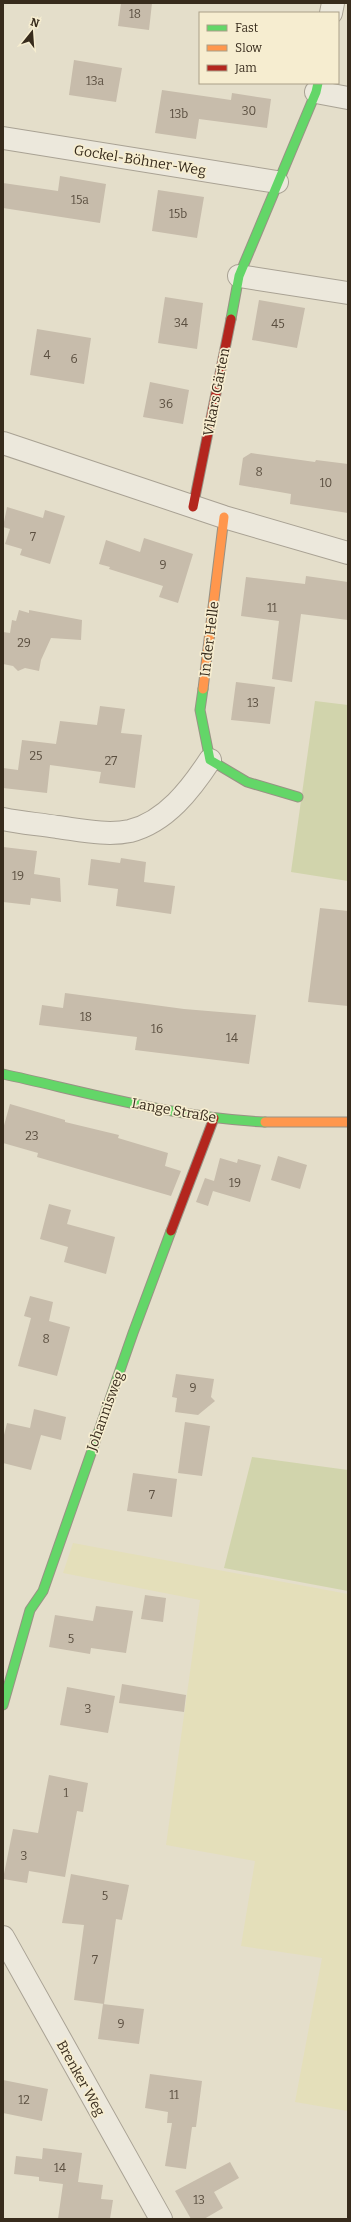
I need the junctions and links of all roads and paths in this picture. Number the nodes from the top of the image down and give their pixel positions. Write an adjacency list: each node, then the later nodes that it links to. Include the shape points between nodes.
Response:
1 (317, 88): 2 (street, Vikars Gärten); 4 (street, Vikars Gärten)
2 (348, 98)
3 (3, 138): 4 (street, Gockel-Böhner-Weg)
4 (277, 182): 5 (street, Vikars Gärten)
5 (239, 276): 6 (street); 8 (street, Vikars Gärten)
6 (348, 293)
7 (3, 443): 8 (street)
8 (193, 507): 9 (street)
9 (224, 517): 10 (street); 11 (street, In der Helle, via 200,710)
10 (348, 553)
11 (210, 760): 12 (street, via 247,782); 13 (street, via 184,796 159,817 145,826 130,831 87,831)
12 (298, 797)
13 (3, 820)
14 (3, 1074): 15 (street, Lange Straße)
15 (214, 1118): 16 (street, Lange Straße, via 291,1123); 17 (street, Johannisweg, via 82,1474 43,1591 30,1610)
16 (348, 1122)
17 (3, 1705)
18 (3, 1936): 19 (street, Brenker Weg)
19 (161, 2219)

